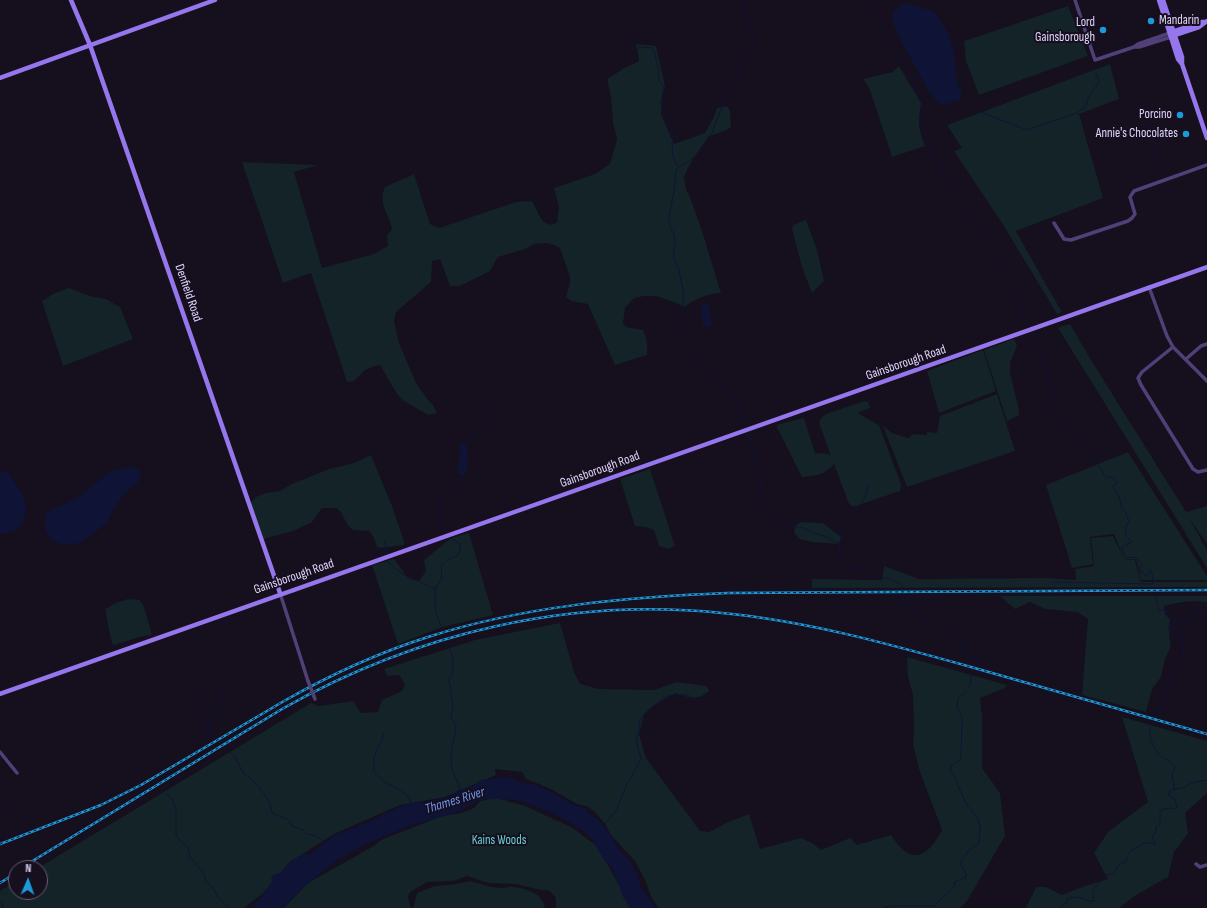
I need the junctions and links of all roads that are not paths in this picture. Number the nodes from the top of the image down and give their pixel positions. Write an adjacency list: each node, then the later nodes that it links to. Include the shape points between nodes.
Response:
1 (71, 0): 8 (main road, Denfield Road)
2 (215, 0): 8 (main road)
3 (1159, 0): 7 (main road)
4 (1163, 0): 7 (main road)
5 (1076, 2): 9 (street)
6 (1207, 21): 7 (main road, via 1199,27)
7 (1172, 34): 9 (street); 12 (main road, via 1178,59 1182,64)
8 (90, 45): 11 (main road); 22 (main road, Denfield Road)
9 (1096, 60): 10 (street)
10 (1092, 65)
11 (0, 78)
12 (1207, 138)
13 (1207, 165): 14 (street, via 1132,192 1130,197 1135,214 1128,221 1071,240 1064,239)
14 (1054, 223)
15 (1207, 267): 16 (main road, Gainsborough Road)
16 (1149, 287): 18 (street); 22 (main road, Gainsborough Road)
17 (1207, 344): 19 (street, via 1201,346)
18 (1173, 347): 19 (street); 21 (street, via 1138,378 1193,469 1198,472)
19 (1186, 360): 20 (street)
20 (1207, 381)
21 (1207, 470)
22 (280, 593): 23 (main road, Gainsborough Road); 24 (street, bridge)
23 (0, 694)
24 (317, 703)
25 (0, 752): 26 (street)
26 (17, 773)
27 (1196, 864): 28 (street, via 1200,867)
28 (1207, 865)

